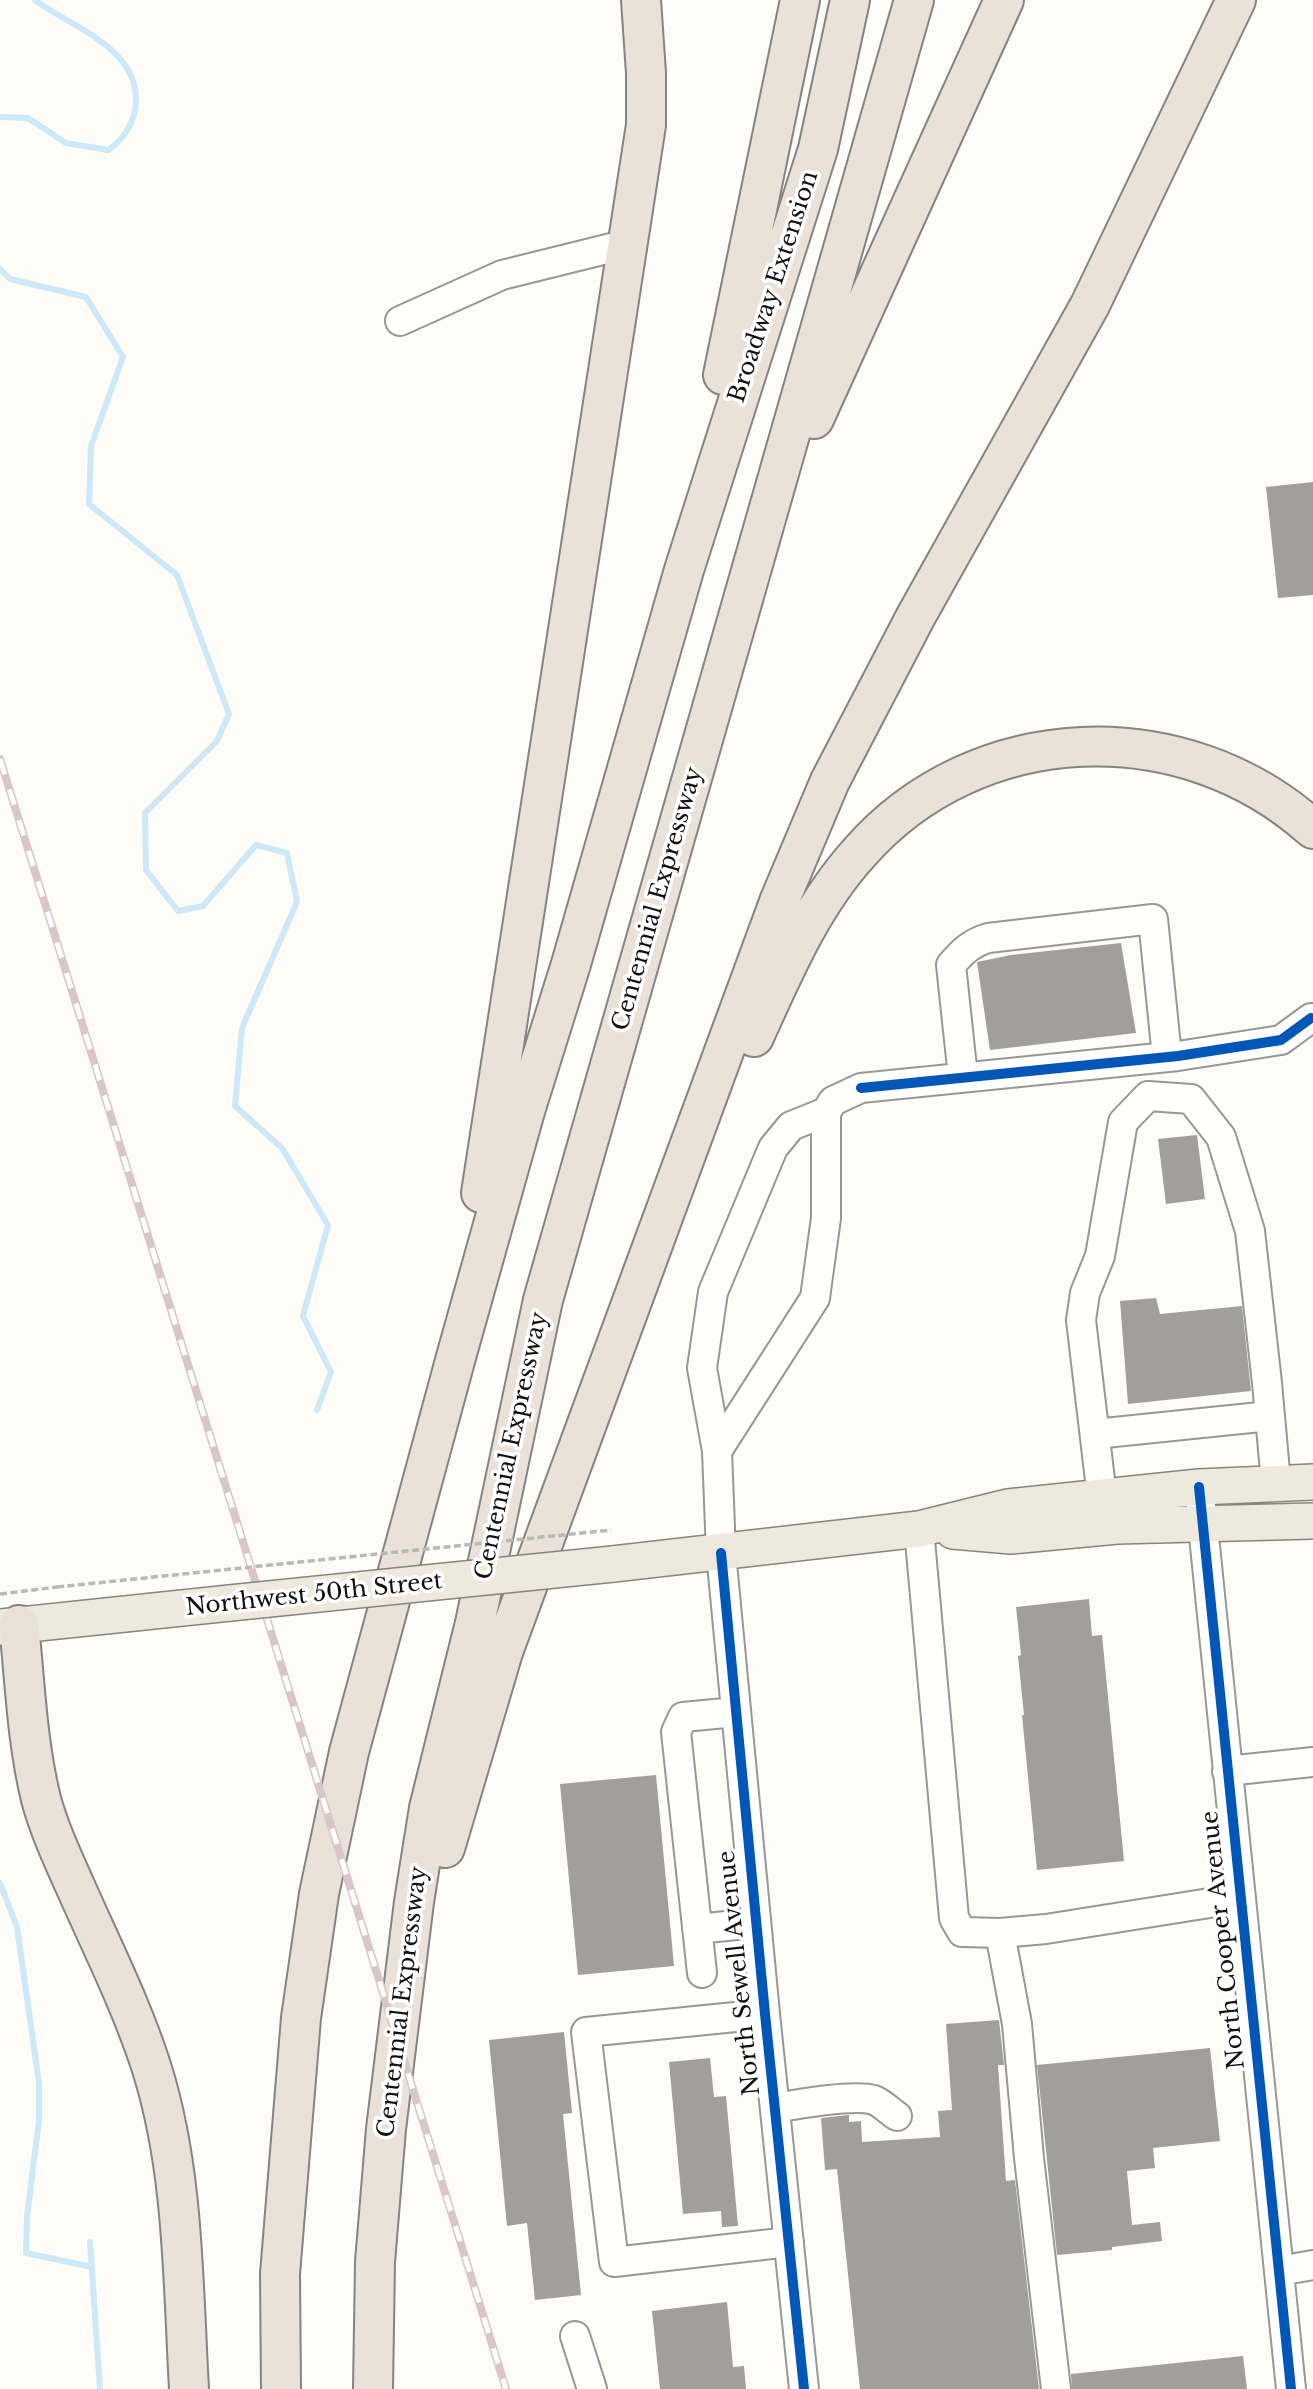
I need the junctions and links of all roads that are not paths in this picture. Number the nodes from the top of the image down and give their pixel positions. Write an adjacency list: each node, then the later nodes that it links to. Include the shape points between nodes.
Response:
1 (800, 0): 10 (highway)
2 (850, 0): 10 (highway, Broadway Extension, via 818,149)
3 (914, 0): 9 (highway)
4 (1004, 0): 9 (highway)
5 (1236, 0): 16 (highway, via 1090,305 916,616 830,781 779,902)
6 (642, 10): 7 (highway, via 646,125)
7 (627, 244): 8 (street, via 502,275); 17 (highway)
8 (400, 321)
9 (765, 525): 38 (highway, Centennial Expressway, via 543,1300 475,1623 429,1808)
10 (684, 570): 17 (highway)
11 (1313, 829): 16 (highway, via 1265,792 1216,768 1169,754 1118,747 1050,750 998,761 915,802 890,821 840,875 789,959)
12 (1311, 1018): 13 (street, via 1281,1040)
13 (1167, 1057): 14 (street); 14 (street, via 1153,919 973,942 951,965)
14 (963, 1077): 15 (street, North Sewell Avenue, via 861,1087 833,1101)
15 (826, 1112): 20 (street, via 826,1218 814,1298); 20 (street, North Sewell Avenue, via 791,1126 773,1148 713,1292 702,1368)
16 (625, 1319): 38 (highway, via 503,1652)
17 (456, 1357): 47 (highway, via 349,1752 319,1894 301,2018 279,2274)
18 (1270, 1416): 19 (street); 19 (street, via 1250,1231 1221,1137 1191,1099 1147,1096 1123,1122 1100,1256 1081,1320); 22 (street)
19 (1095, 1434): 24 (street)
20 (717, 1451): 28 (street, North Sewell Avenue)
21 (1313, 1482): 22 (main road, Northwest 50th Street)
22 (1276, 1483): 23 (main road, Northwest 50th Street)
23 (1199, 1488): 24 (main road, Northwest 50th Street); 26 (street, North Cooper Avenue)
24 (1102, 1497): 27 (main road, Northwest 50th Street, via 1008,1507)
25 (1313, 1521): 26 (main road, Northwest 50th Street)
26 (1202, 1523): 27 (main road, Northwest 50th Street, via 1011,1536); 32 (street, North Cooper Avenue)
27 (919, 1529): 28 (main road, Northwest 50th Street); 36 (street, via 954,1918 962,1932)
28 (721, 1553): 29 (main road, Northwest 50th Street, bridge, via 59,1604); 30 (street, North Sewell Avenue)
29 (6, 1615): 46 (highway, via 41,1800 130,2011 165,2119 177,2196)
30 (736, 1712): 34 (street, North Sewell Avenue); 35 (street, via 683,1717 676,1732)
31 (1313, 1762): 32 (street)
32 (1227, 1771): 33 (street, North Cooper Avenue)
33 (1241, 1898): 36 (street); 44 (street, North Cooper Avenue)
34 (756, 1923): 35 (street); 39 (street, North Sewell Avenue)
35 (697, 1929): 37 (street)
36 (1000, 1933): 51 (street, via 1017,2024)
37 (702, 1973)
38 (403, 1988): 48 (highway, Centennial Expressway, via 375,2262)
39 (765, 2014): 40 (street, North Sewell Avenue); 42 (street, via 586,2032 614,2262)
40 (775, 2108): 41 (street, via 865,2099); 42 (street, North Sewell Avenue)
41 (897, 2116)
42 (789, 2242): 50 (street, North Sewell Avenue)
43 (1313, 2265): 44 (street)
44 (1279, 2271): 52 (street, North Cooper Avenue)
45 (575, 2336): 49 (street)
46 (189, 2389)
47 (281, 2389)
48 (373, 2389)
49 (592, 2389)
50 (804, 2389)
51 (1056, 2389)
52 (1291, 2389)

